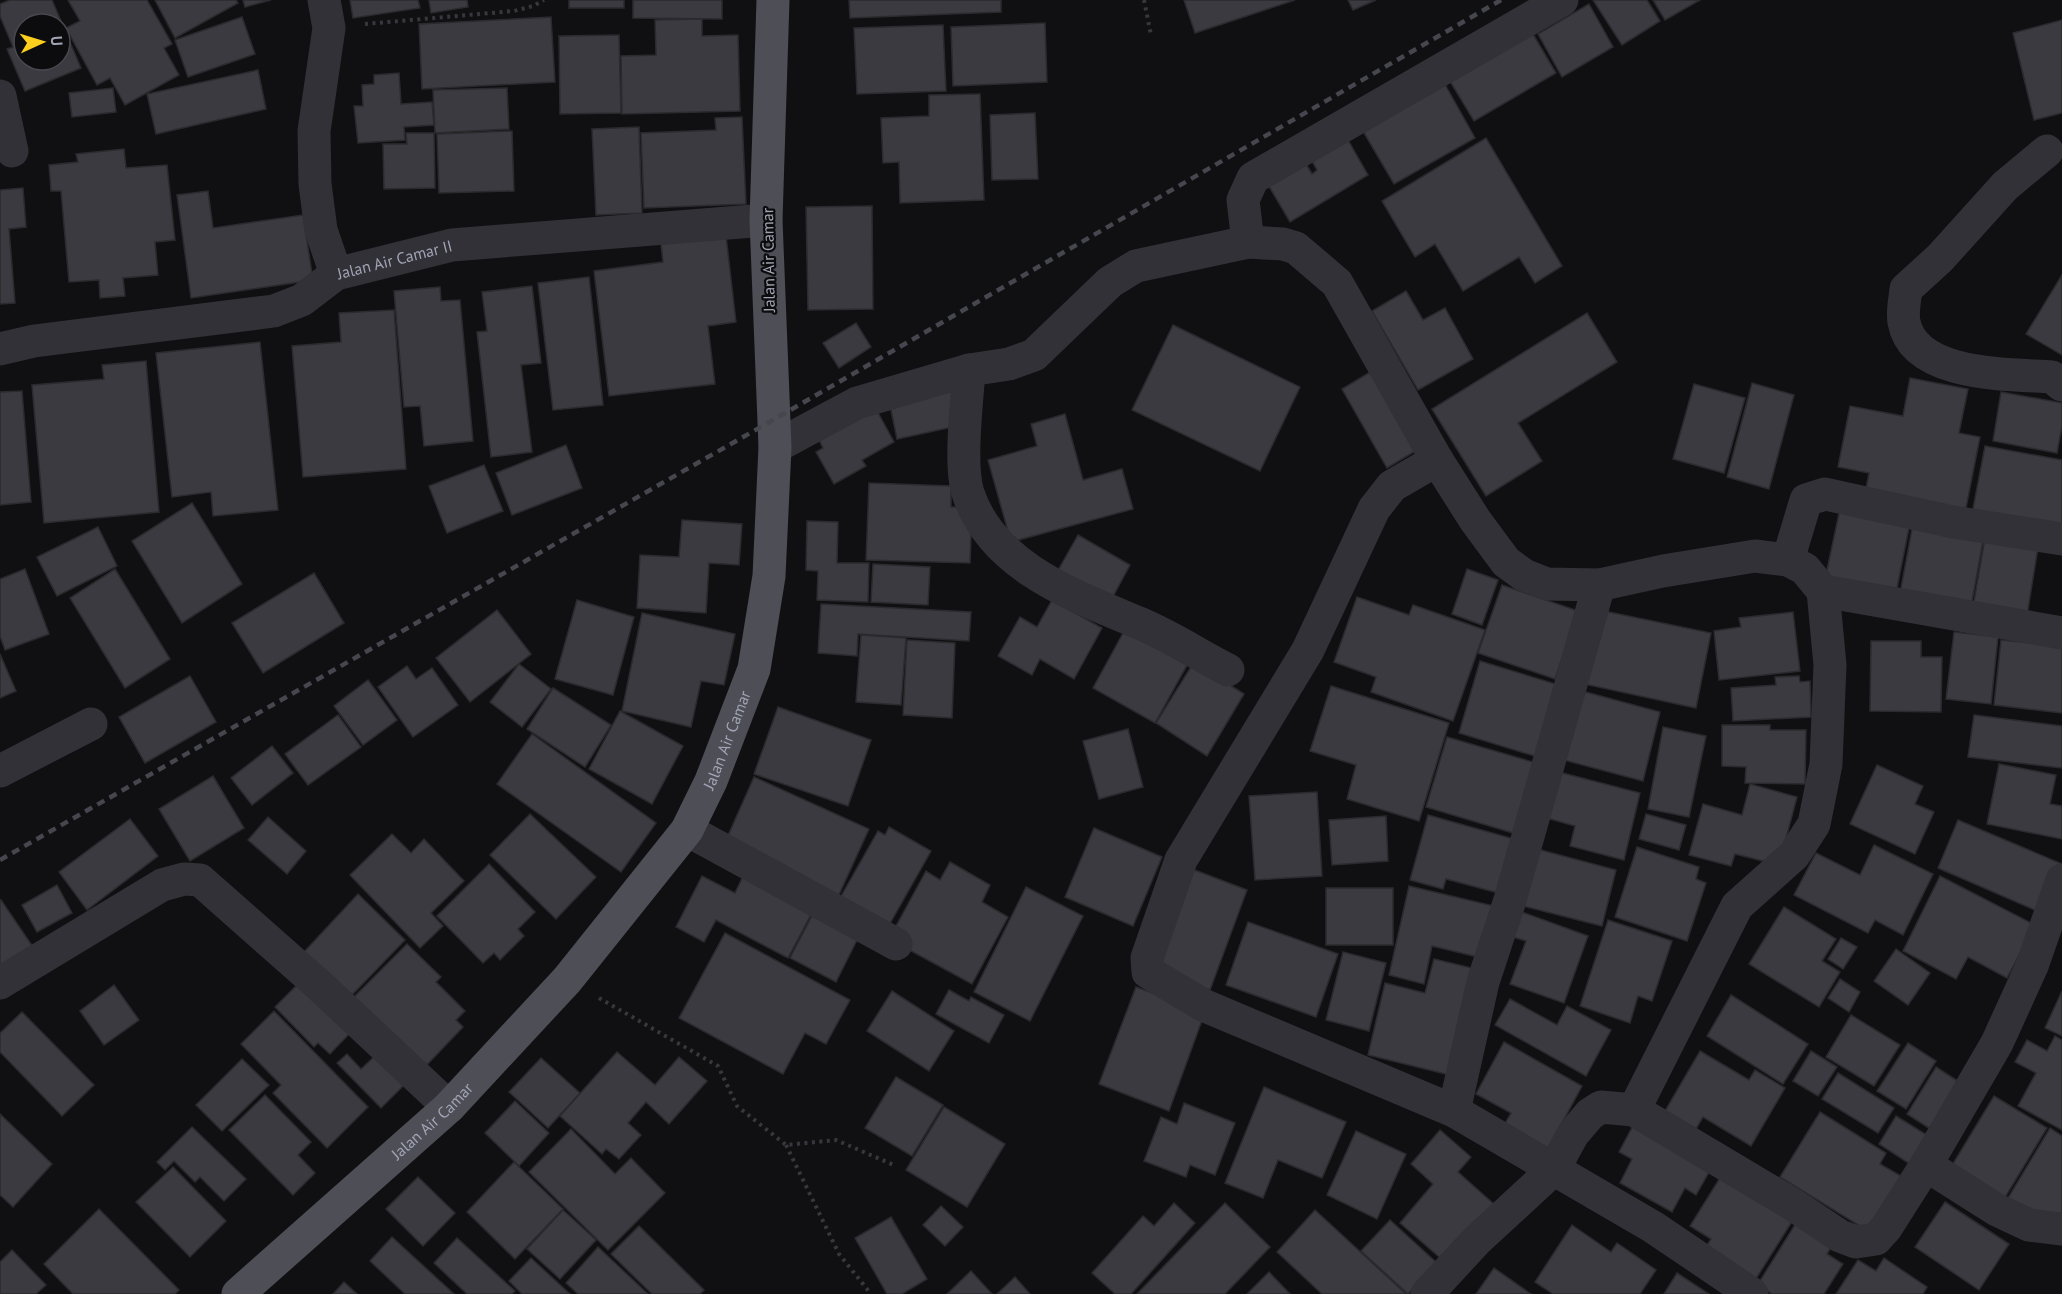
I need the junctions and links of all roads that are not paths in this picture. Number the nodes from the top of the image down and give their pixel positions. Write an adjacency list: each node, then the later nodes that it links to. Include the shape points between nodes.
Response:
1 (773, 0): 7 (main road, Jalan Air Camar)
2 (1562, 0): 8 (street, via 1253,178 1244,200)
3 (327, 14): 9 (street, via 314,131 315,184 321,230)
4 (0, 96): 5 (street)
5 (12, 151)
6 (2047, 151): 12 (street, via 2005,186 1940,258 1906,289 1904,322 1914,343 1933,359 1973,371 2052,377)
7 (766, 220): 9 (street, Jalan Air Camar II, via 452,244); 13 (main road, Jalan Air Camar)
8 (1248, 242): 11 (street, via 1136,266 1110,282 1034,355 1009,364); 14 (street, via 1296,248 1337,283)
9 (336, 274): 10 (street, Jalan Air Camar II, via 302,300 274,311 33,341)
10 (0, 349)
11 (969, 370): 13 (street, via 857,403); 20 (street, via 967,491 976,513 1002,548 1064,592 1141,624)
12 (2062, 385)
13 (775, 447): 23 (main road, Jalan Air Camar, via 769,576 754,669 711,781)
14 (1437, 460): 17 (street, via 1506,562 1547,584); 29 (street, via 1392,486 1374,509 1308,650 1181,860 1146,966 1153,977 1203,1005)
15 (2062, 539): 16 (street, via 1953,522 1825,494 1806,500)
16 (1788, 560): 17 (street, via 1755,556); 18 (street, via 1805,569)
17 (1599, 585): 29 (street, via 1483,982)
18 (1823, 591): 19 (street); 28 (street, via 1830,665 1826,764 1814,824 1794,855 1737,906)
19 (2062, 633)
20 (1228, 670)
21 (91, 724): 22 (street)
22 (0, 771)
23 (687, 830): 25 (street); 27 (main road, Jalan Air Camar, via 567,980)
24 (2062, 880): 30 (street, via 2032,966 1996,1043)
25 (896, 944)
26 (0, 983): 27 (street, via 162,885 184,879 200,880)
27 (449, 1107): 33 (main road, Jalan Air Camar)
28 (1634, 1110): 30 (street, via 1840,1236 1856,1242 1876,1239); 31 (street, via 1601,1107 1590,1114 1573,1134)
29 (1454, 1111): 31 (street)
30 (1926, 1165): 32 (street, via 1997,1210 2029,1225)
31 (1554, 1169): 34 (street, via 1476,1241); 35 (street, via 1653,1227)
32 (2062, 1228)
33 (238, 1294)
34 (1427, 1294)
35 (1752, 1294)

